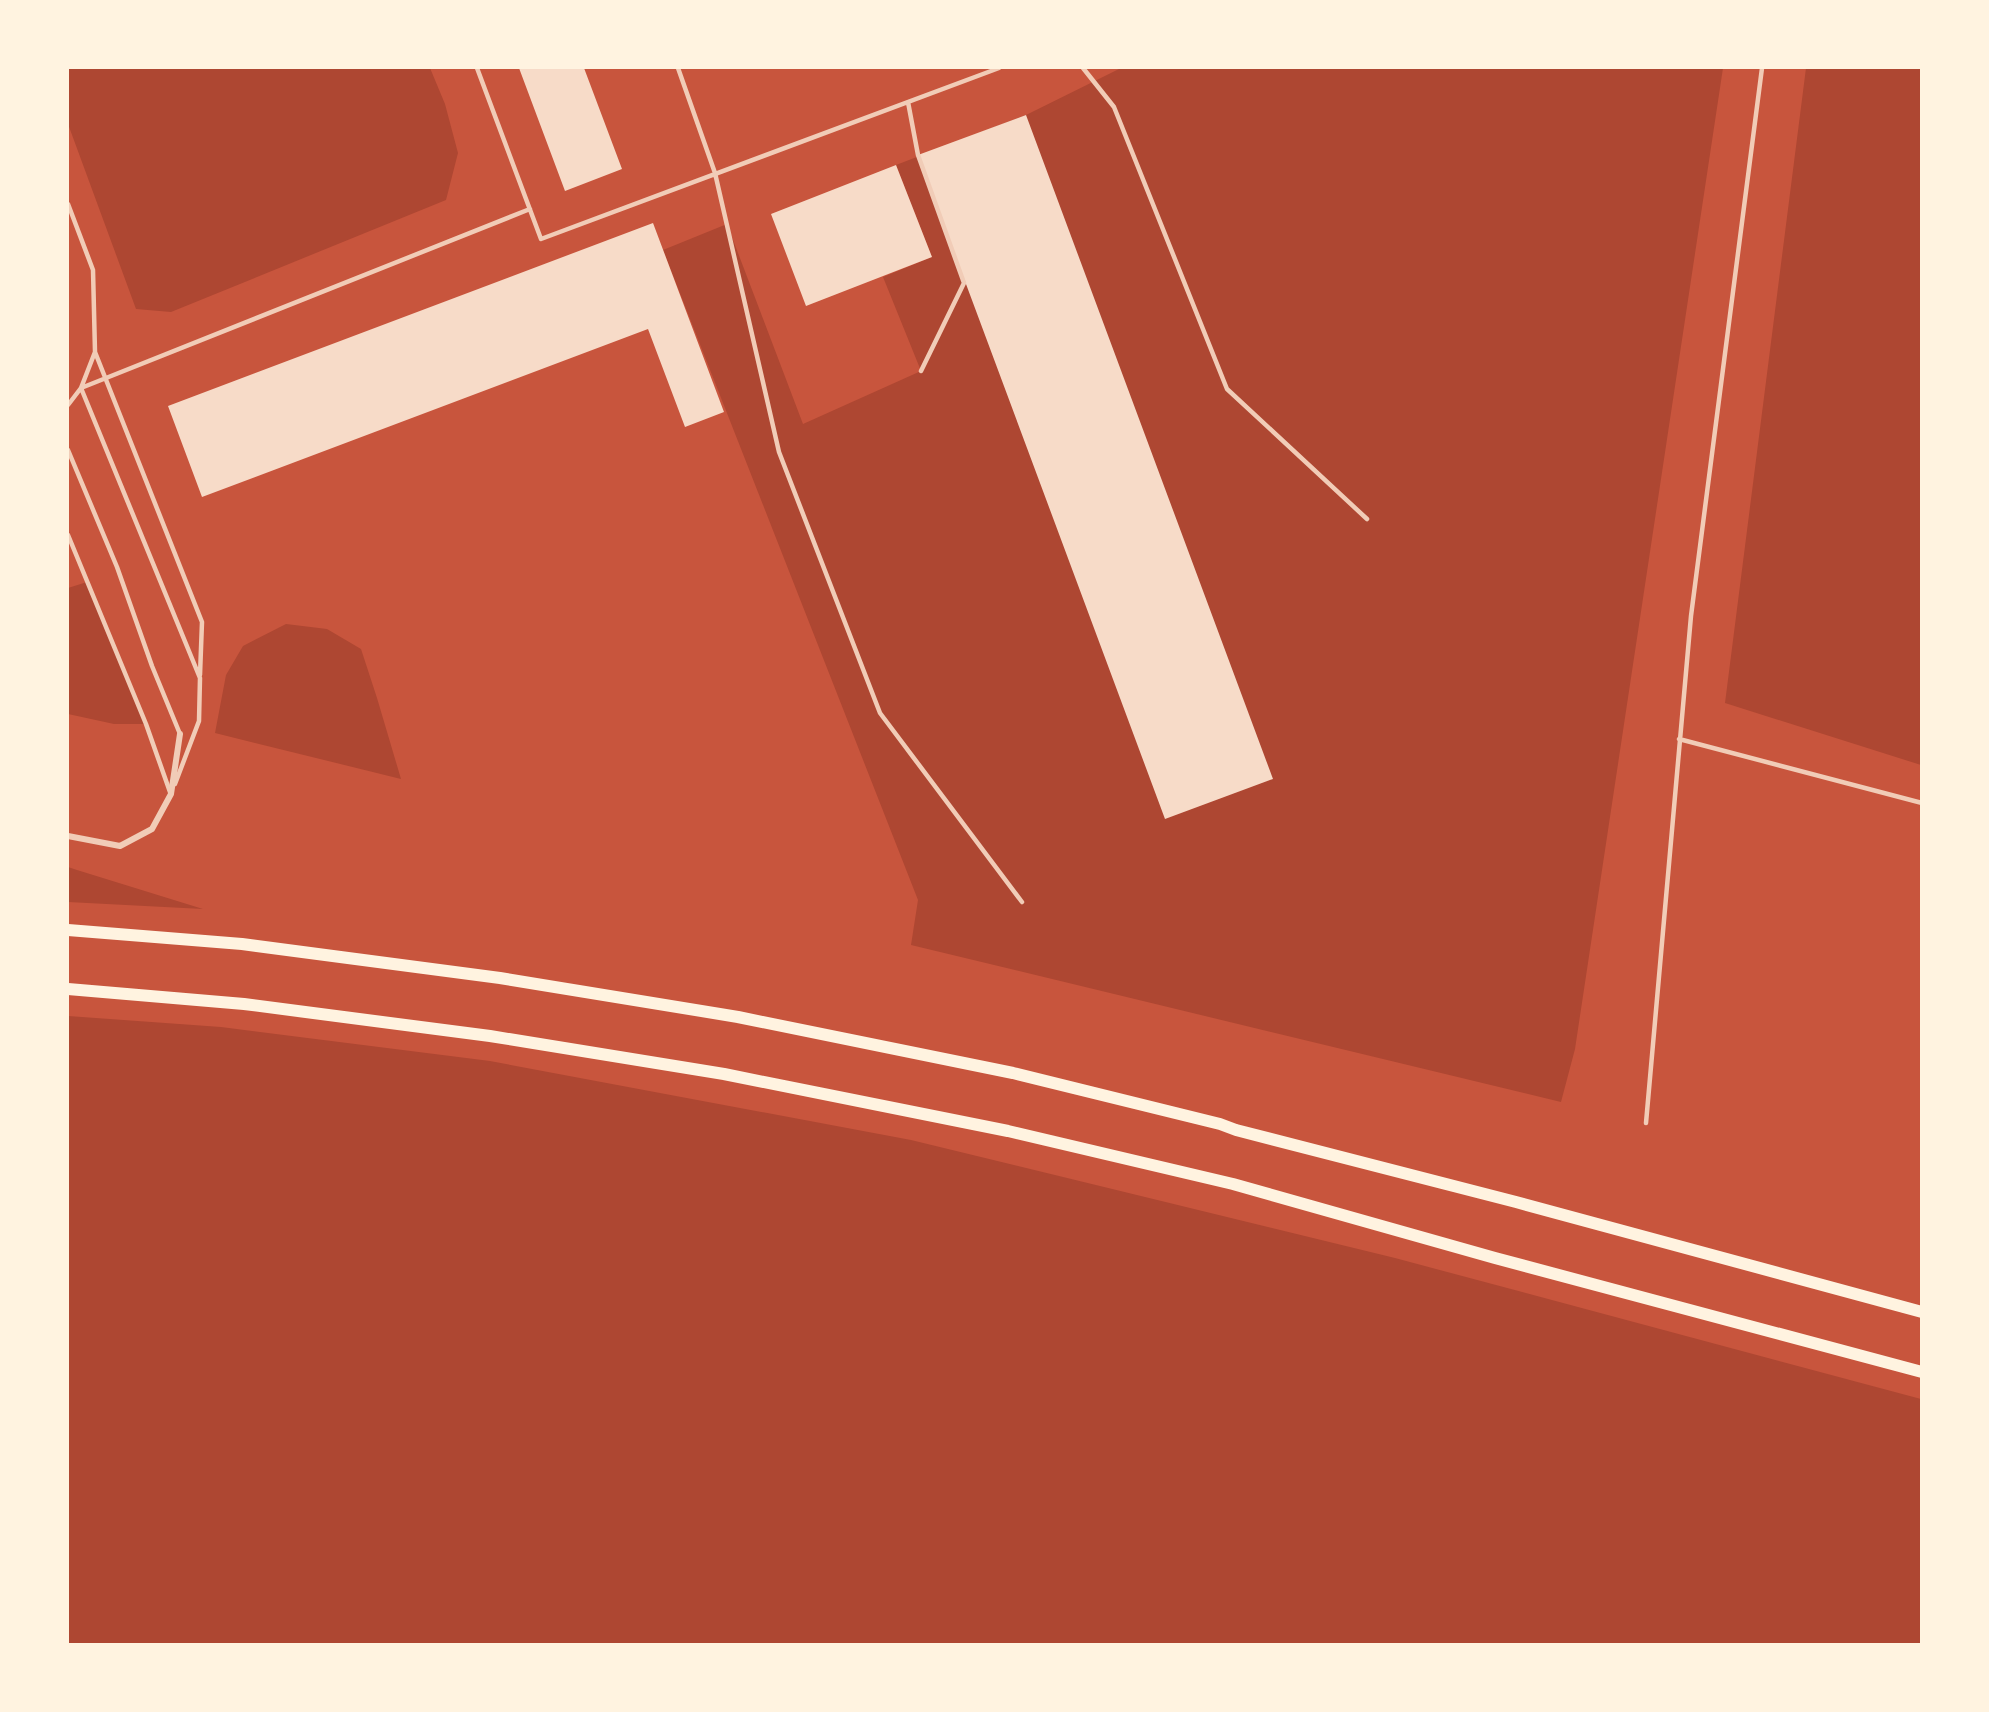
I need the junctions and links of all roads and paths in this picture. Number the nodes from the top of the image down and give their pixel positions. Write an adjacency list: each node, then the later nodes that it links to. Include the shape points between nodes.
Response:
1 (477, 68): 9 (lane)
2 (678, 68): 7 (lane)
3 (999, 68): 6 (lane)
4 (1083, 68): 15 (lane, via 1114,107 1227,388)
5 (1762, 68): 19 (lane, via 1691,616)
6 (908, 102): 7 (lane); 11 (lane, via 918,155 964,283)
7 (715, 173): 9 (lane, via 541,239); 23 (lane, via 779,452 880,713)
8 (68, 204): 10 (lane, via 93,270)
9 (530, 209): 12 (lane)
10 (95, 352): 12 (lane); 17 (lane, via 202,622)
11 (921, 371)
12 (81, 388): 13 (lane); 17 (lane)
13 (68, 405)
14 (68, 450): 18 (lane)
15 (1367, 519)
16 (68, 535): 20 (lane)
17 (200, 678): 20 (lane, via 199,721)
18 (180, 734): 20 (street)
19 (1679, 738): 21 (lane); 26 (lane)
20 (171, 794): 22 (street, via 152,829 120,846)
21 (1922, 803)
22 (68, 836)
23 (1022, 902)
24 (68, 930): 27 (main road, via 242,944 500,978 738,1017 1002,1070 1220,1124)
25 (68, 989): 28 (main road, via 244,1004 490,1036 724,1074 1008,1131 1233,1184)
26 (1646, 1123)
27 (1922, 1312)
28 (1922, 1372)

